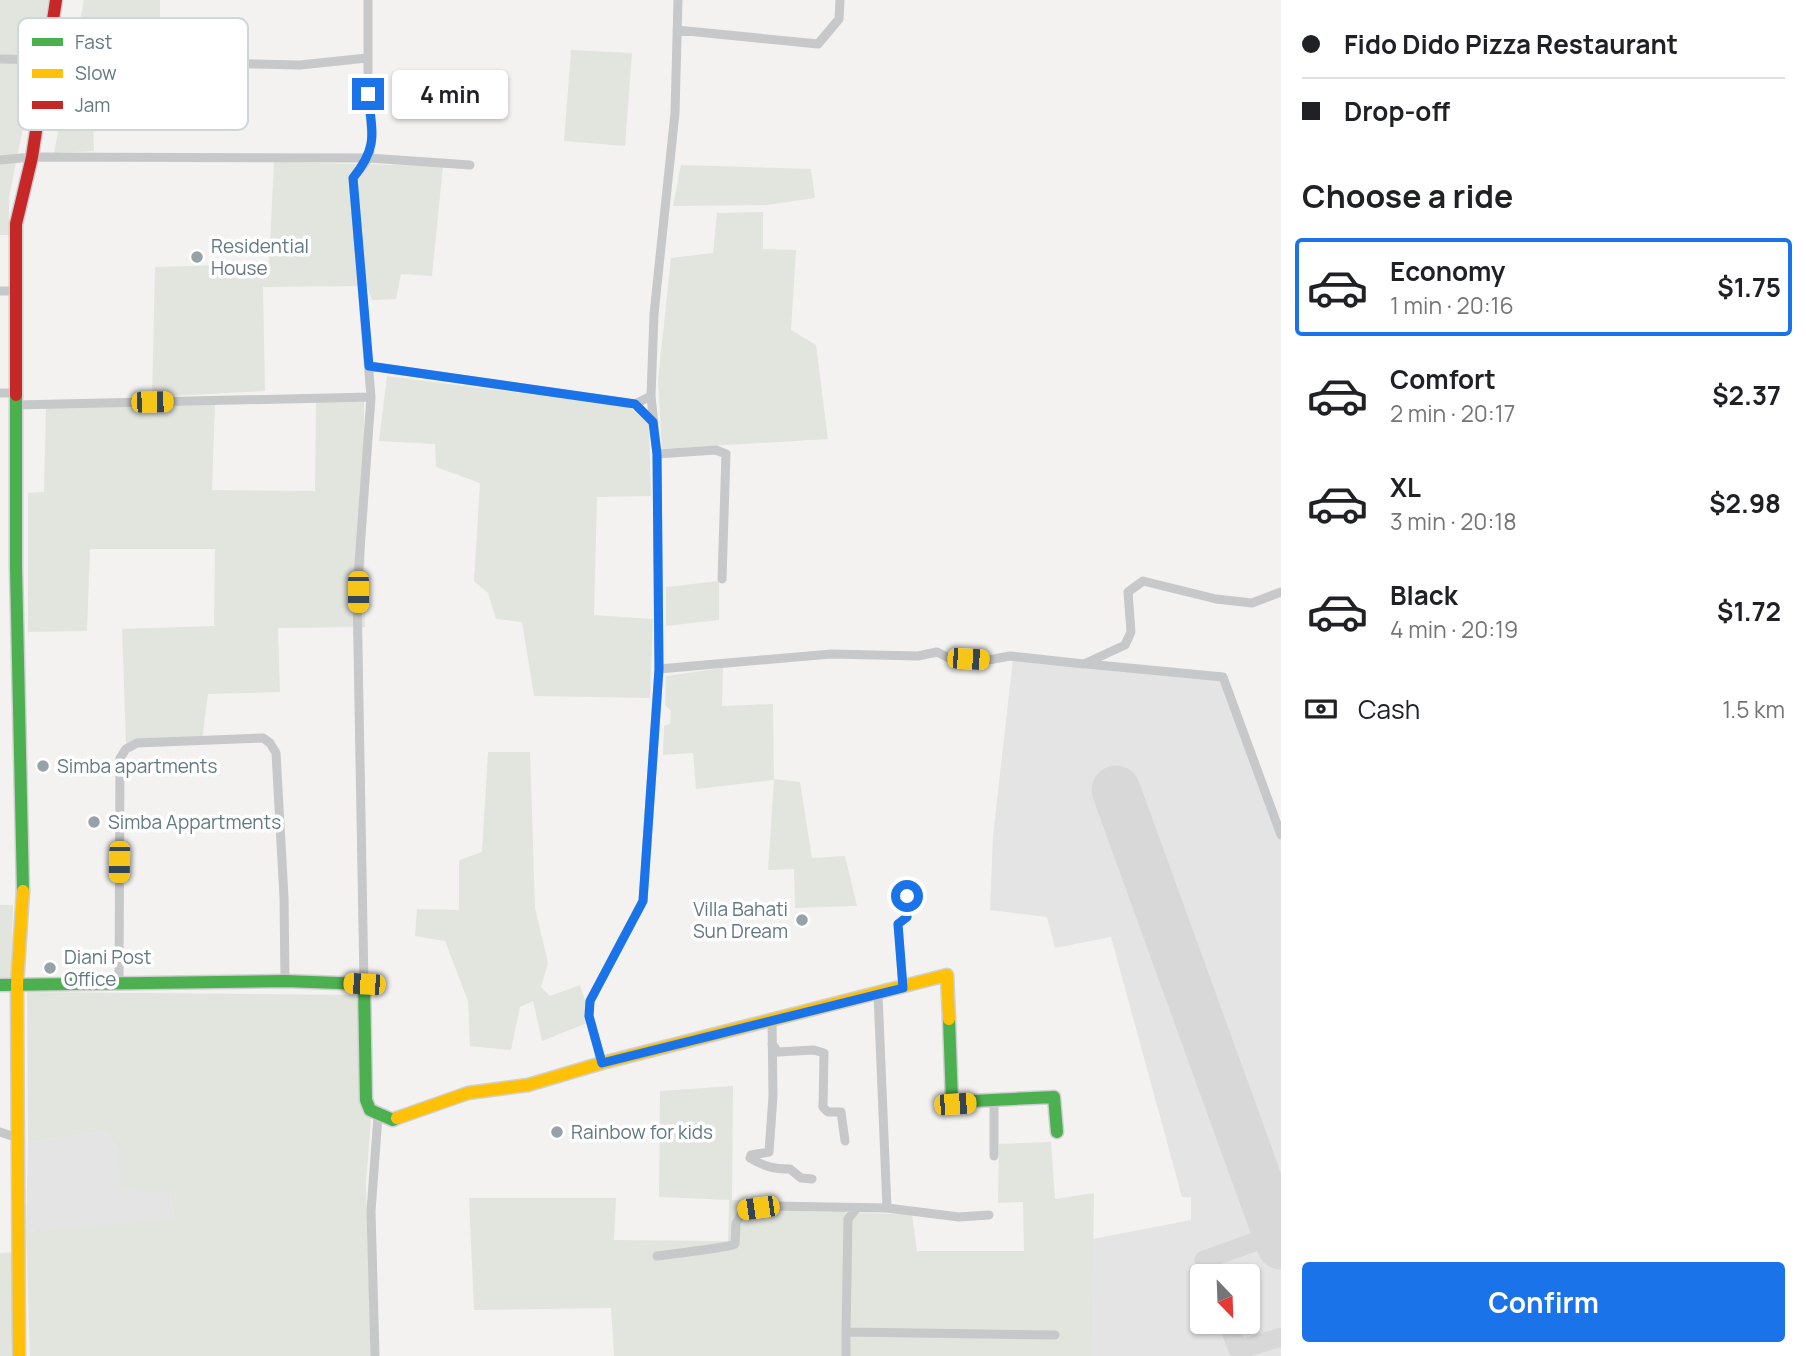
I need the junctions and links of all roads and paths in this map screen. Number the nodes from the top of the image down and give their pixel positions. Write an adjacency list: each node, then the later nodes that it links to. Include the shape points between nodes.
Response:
1 (56, 0): 5 (street)
2 (368, 0): 7 (street)
3 (678, 0): 6 (street)
4 (840, 0): 6 (street, via 839,19 818,44)
5 (52, 18)
6 (677, 30): 20 (street, via 675,113 654,314)
7 (367, 58): 10 (street, via 300,65); 13 (street)
8 (0, 59): 9 (street)
9 (18, 60)
10 (248, 64)
11 (35, 130): 12 (street)
12 (32, 157): 13 (street); 14 (street); 17 (street, via 16,223)
13 (369, 158): 15 (street); 18 (street, via 353,178)
14 (0, 160)
15 (470, 165)
16 (0, 291): 17 (street)
17 (14, 291): 22 (street)
18 (369, 366): 21 (street); 23 (street)
19 (0, 393): 22 (street)
20 (651, 396): 23 (street); 24 (street)
21 (371, 397): 22 (street); 35 (street, via 358,592)
22 (16, 399): 33 (street, via 25,868)
23 (635, 404): 24 (street)
24 (653, 422): 25 (street)
25 (657, 454): 26 (street, via 716,450 726,454); 29 (street)
26 (722, 579)
27 (1281, 592): 28 (street, via 1252,603 1143,582 1128,592 1131,632 1125,645)
28 (1084, 664): 29 (street, via 1010,656 988,660 949,657 937,652 918,656 831,654); 30 (street, via 1223,677)
29 (659, 669): 41 (street, via 643,901 588,1008)
30 (1281, 835)
31 (907, 896): 37 (street, via 907,917 898,924)
32 (285, 981): 34 (street); 34 (street, via 275,753 263,738 137,743 120,758); 35 (street)
33 (17, 984): 34 (street); 36 (street); 46 (street)
34 (120, 984)
35 (364, 984): 43 (street, via 366,1100)
36 (0, 985)
37 (903, 988): 38 (street); 42 (street, via 947,975 952,1101)
38 (878, 994): 39 (street); 50 (street)
39 (772, 1018): 40 (street); 41 (street)
40 (772, 1044): 47 (street, via 778,1052 824,1053 823,1107 828,1112 842,1112); 49 (street, via 769,1152 750,1158)
41 (602, 1063): 43 (street, via 537,1083 468,1093 401,1119)
42 (994, 1101): 45 (street, via 1054,1097); 48 (street)
43 (378, 1116): 57 (street, via 371,1211)
44 (0, 1132): 46 (street)
45 (1057, 1132)
46 (18, 1138): 56 (street)
47 (845, 1141)
48 (994, 1156)
49 (812, 1179)
50 (887, 1208): 51 (street); 52 (street, via 959,1217)
51 (856, 1209): 53 (street, via 773,1206 744,1210 736,1223 735,1244 730,1247); 54 (street, via 848,1219)
52 (989, 1215)
53 (657, 1256)
54 (846, 1332): 55 (street); 58 (street)
55 (1055, 1335)
56 (19, 1356)
57 (375, 1356)
58 (846, 1356)

